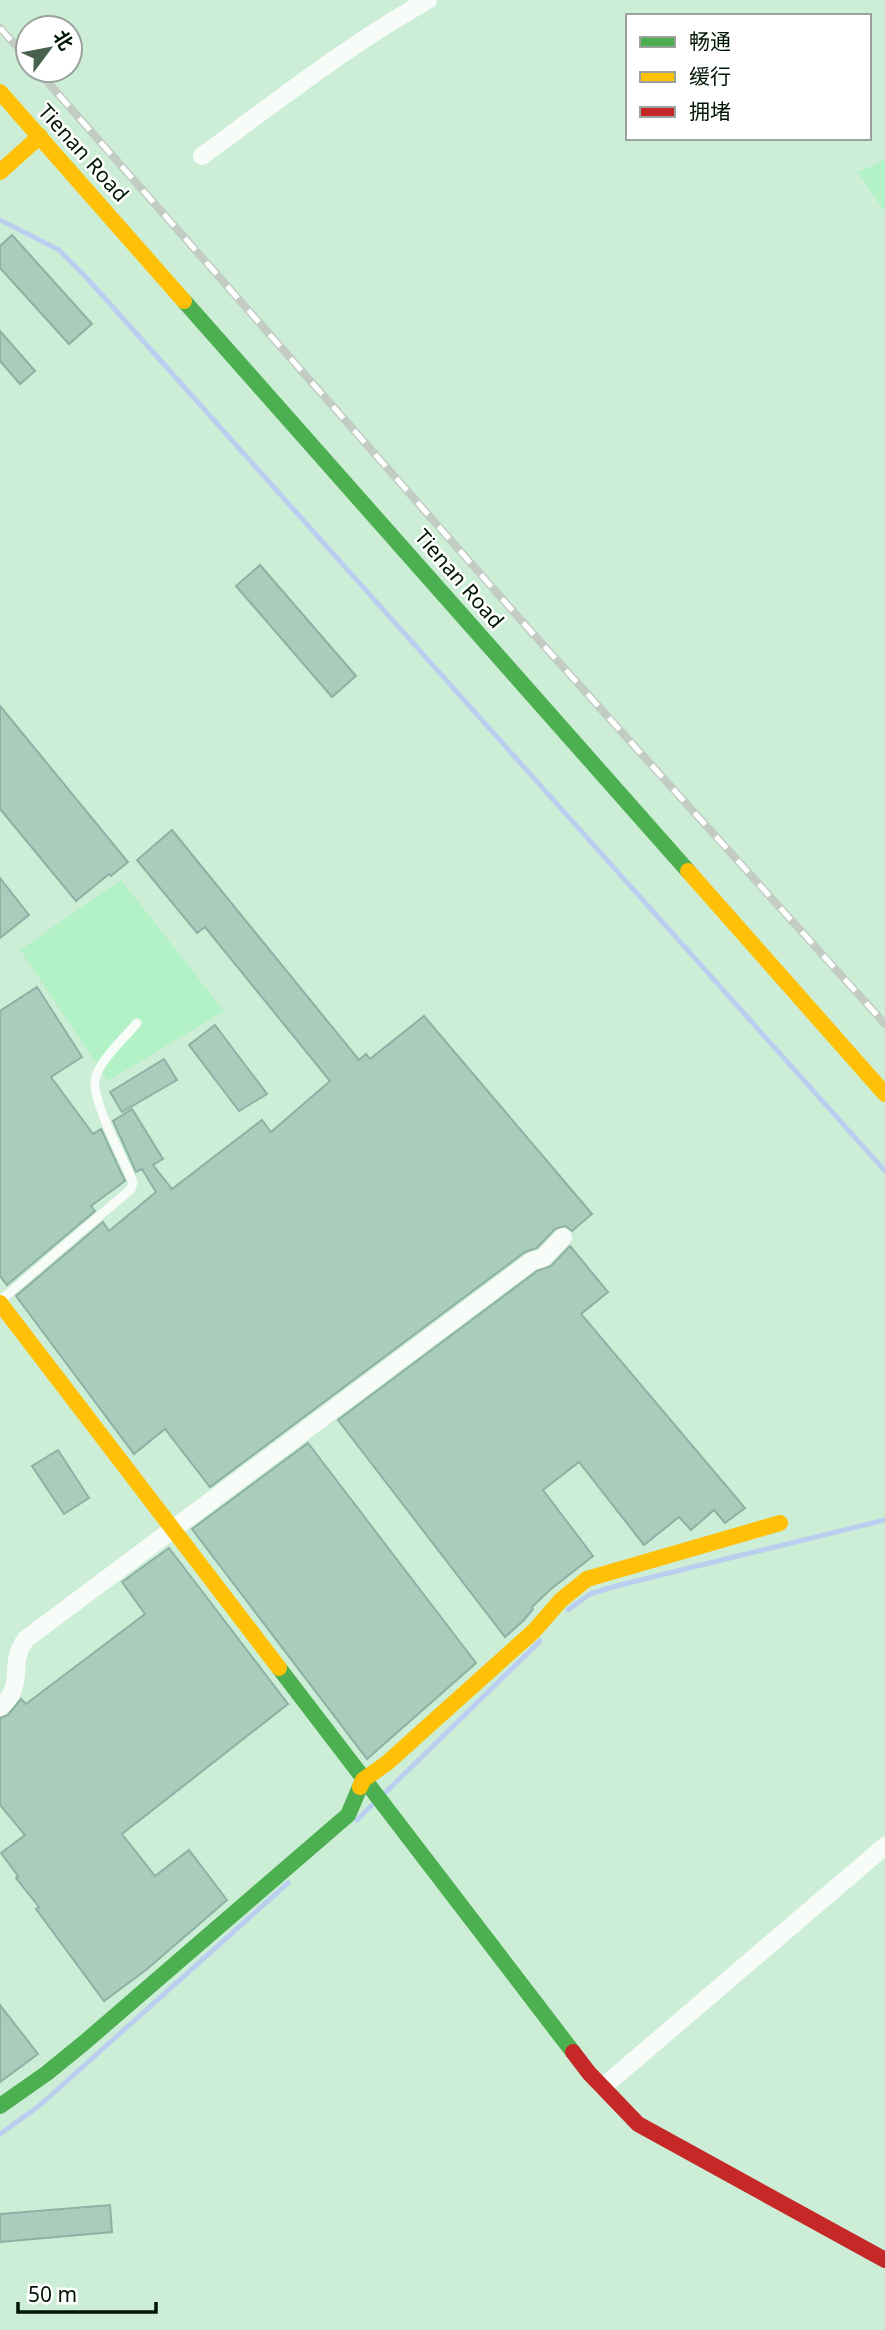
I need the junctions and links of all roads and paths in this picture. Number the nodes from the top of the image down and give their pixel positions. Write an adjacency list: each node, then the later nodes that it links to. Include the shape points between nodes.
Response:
1 (428, 0): 4 (street, via 310,77)
2 (0, 92): 3 (street, Tienan Road)
3 (40, 136): 5 (street); 7 (street, Tienan Road)
4 (202, 156)
5 (0, 172)
6 (137, 1023): 9 (lane, via 95,1080 100,1106 133,1182 131,1189)
7 (885, 1094)
8 (564, 1237): 11 (street, via 543,1258 532,1261)
9 (0, 1303): 11 (street)
10 (780, 1523): 13 (street, via 587,1579)
11 (172, 1530): 12 (street, via 26,1639 17,1652 12,1696); 13 (street)
12 (0, 1707)
13 (363, 1780): 15 (street); 16 (street, via 348,1815 85,2042)
14 (885, 1846): 15 (street)
15 (603, 2087): 17 (street, via 638,2124)
16 (0, 2106)
17 (885, 2260)

